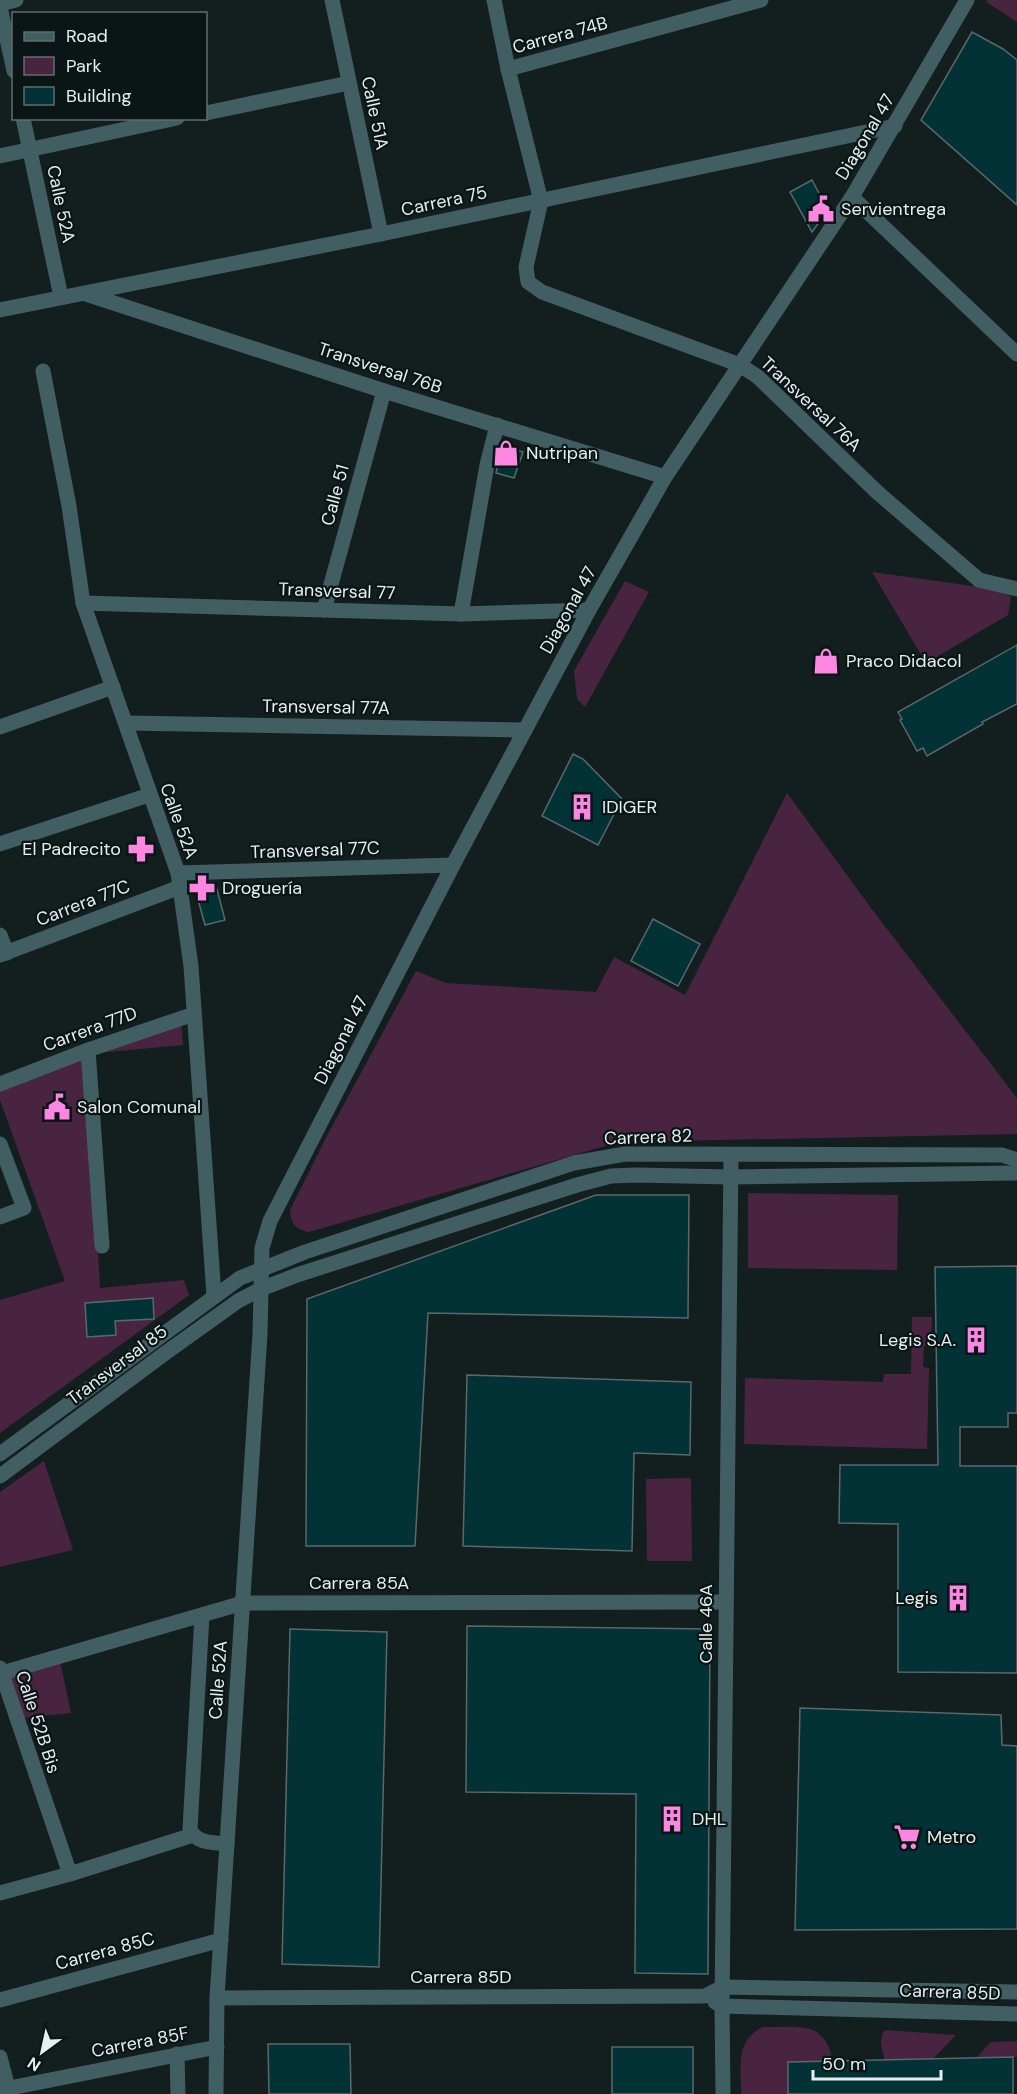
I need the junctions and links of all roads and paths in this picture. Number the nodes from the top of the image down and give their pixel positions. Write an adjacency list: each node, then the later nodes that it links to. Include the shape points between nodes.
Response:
1 (15, 0): 6 (street)
2 (332, 0): 9 (street, Calle 51A)
3 (494, 0): 8 (street)
4 (761, 0): 8 (street, Carrera 74B)
5 (967, 0): 13 (street, Diagonal 47)
6 (0, 5): 7 (street)
7 (12, 62)
8 (508, 69): 17 (street)
9 (349, 83): 10 (street); 18 (street, Calle 51A)
10 (207, 112)
11 (24, 120): 14 (street, Calle 52A)
12 (168, 120): 14 (street)
13 (895, 126): 16 (street, Diagonal 47); 17 (street, Carrera 75)
14 (30, 149): 15 (street); 20 (street, Calle 52A)
15 (0, 156)
16 (852, 197): 22 (street); 23 (street, Diagonal 47)
17 (541, 201): 18 (street, Carrera 75); 23 (street, Transversal 76A, via 525,267 528,282 542,292)
18 (381, 234): 19 (street, Carrera 75)
19 (84, 293): 20 (street, Carrera 75); 25 (street, Transversal 76B)
20 (61, 297): 21 (street, Carrera 75)
21 (0, 310)
22 (1017, 354)
23 (740, 365): 27 (street, Diagonal 47); 28 (street, Transversal 76A, via 758,377 877,492 979,580)
24 (43, 371): 29 (street, Calle 52A)
25 (384, 391): 26 (street, Transversal 76B); 30 (street, Calle 51)
26 (497, 425): 27 (street, Transversal 76B); 32 (street)
27 (665, 477): 31 (street, Diagonal 47)
28 (1017, 589)
29 (83, 603): 30 (street, Transversal 77); 33 (street, Calle 52A)
30 (324, 610): 32 (street, Transversal 77)
31 (589, 610): 32 (street, Transversal 77); 36 (street, Diagonal 47)
32 (461, 614)
33 (113, 687): 34 (street, Calle 52A); 35 (street)
34 (126, 723): 36 (street, Transversal 77A); 37 (street, Calle 52A)
35 (0, 727)
36 (525, 730): 39 (street, Diagonal 47)
37 (149, 795): 38 (street); 40 (street, Calle 52A)
38 (0, 844)
39 (453, 865): 40 (street, Transversal 77C); 54 (street, Diagonal 47, via 270,1221)
40 (179, 880): 42 (street, Carrera 77C); 43 (street, Calle 52A)
41 (0, 935): 42 (street)
42 (3, 954)
43 (194, 1014): 44 (street, Carrera 77D); 56 (street, Calle 52A)
44 (88, 1050): 45 (street, Carrera 77D); 53 (street)
45 (0, 1084)
46 (0, 1144): 50 (street)
47 (731, 1155): 48 (street, Carrera 82, via 1002,1155); 51 (street, Calle 46A); 54 (street, Carrera 82, via 625,1154 574,1163)
48 (1017, 1161)
49 (1017, 1173): 51 (street)
50 (5, 1174): 52 (street, via 24,1208)
51 (730, 1177): 55 (street, via 611,1176); 59 (street, Calle 46A)
52 (0, 1217)
53 (102, 1246)
54 (261, 1269): 55 (street, Calle 52A); 56 (street, Transversal 85)
55 (261, 1289): 58 (street, Transversal 85, via 212,1319); 60 (street, Calle 52A)
56 (214, 1296): 57 (street, Transversal 85)
57 (0, 1454)
58 (0, 1476)
59 (726, 1602): 60 (street, Carrera 85A); 68 (street, Calle 46A)
60 (243, 1603): 61 (street, Carrera 85A); 64 (street, Calle 52A)
61 (202, 1615): 62 (street, Carrera 85A); 63 (street, via 190,1829)
62 (1, 1671): 65 (street, Calle 52B Bis)
63 (193, 1835): 64 (street, via 198,1840); 65 (street)
64 (227, 1844): 67 (street, Calle 52A)
65 (70, 1874): 66 (street)
66 (0, 1893)
67 (221, 1940): 71 (street, Calle 52A); 72 (street, Carrera 85C)
68 (723, 1987): 69 (street, Carrera 85D); 70 (street, Carrera 85D); 73 (street, Calle 46A)
69 (1017, 1992)
70 (705, 1996): 71 (street, Carrera 85D); 73 (street, Carrera 85D)
71 (217, 1998): 75 (street, Calle 52A)
72 (0, 2000)
73 (722, 2006): 74 (street, Carrera 85D); 81 (street, Calle 46A)
74 (1017, 2014)
75 (217, 2047): 76 (street, Carrera 85F); 80 (street, Calle 52A)
76 (177, 2054): 78 (street, Carrera 85F); 79 (street)
77 (0, 2057): 78 (street)
78 (4, 2089)
79 (177, 2094)
80 (216, 2094)
81 (723, 2094)

